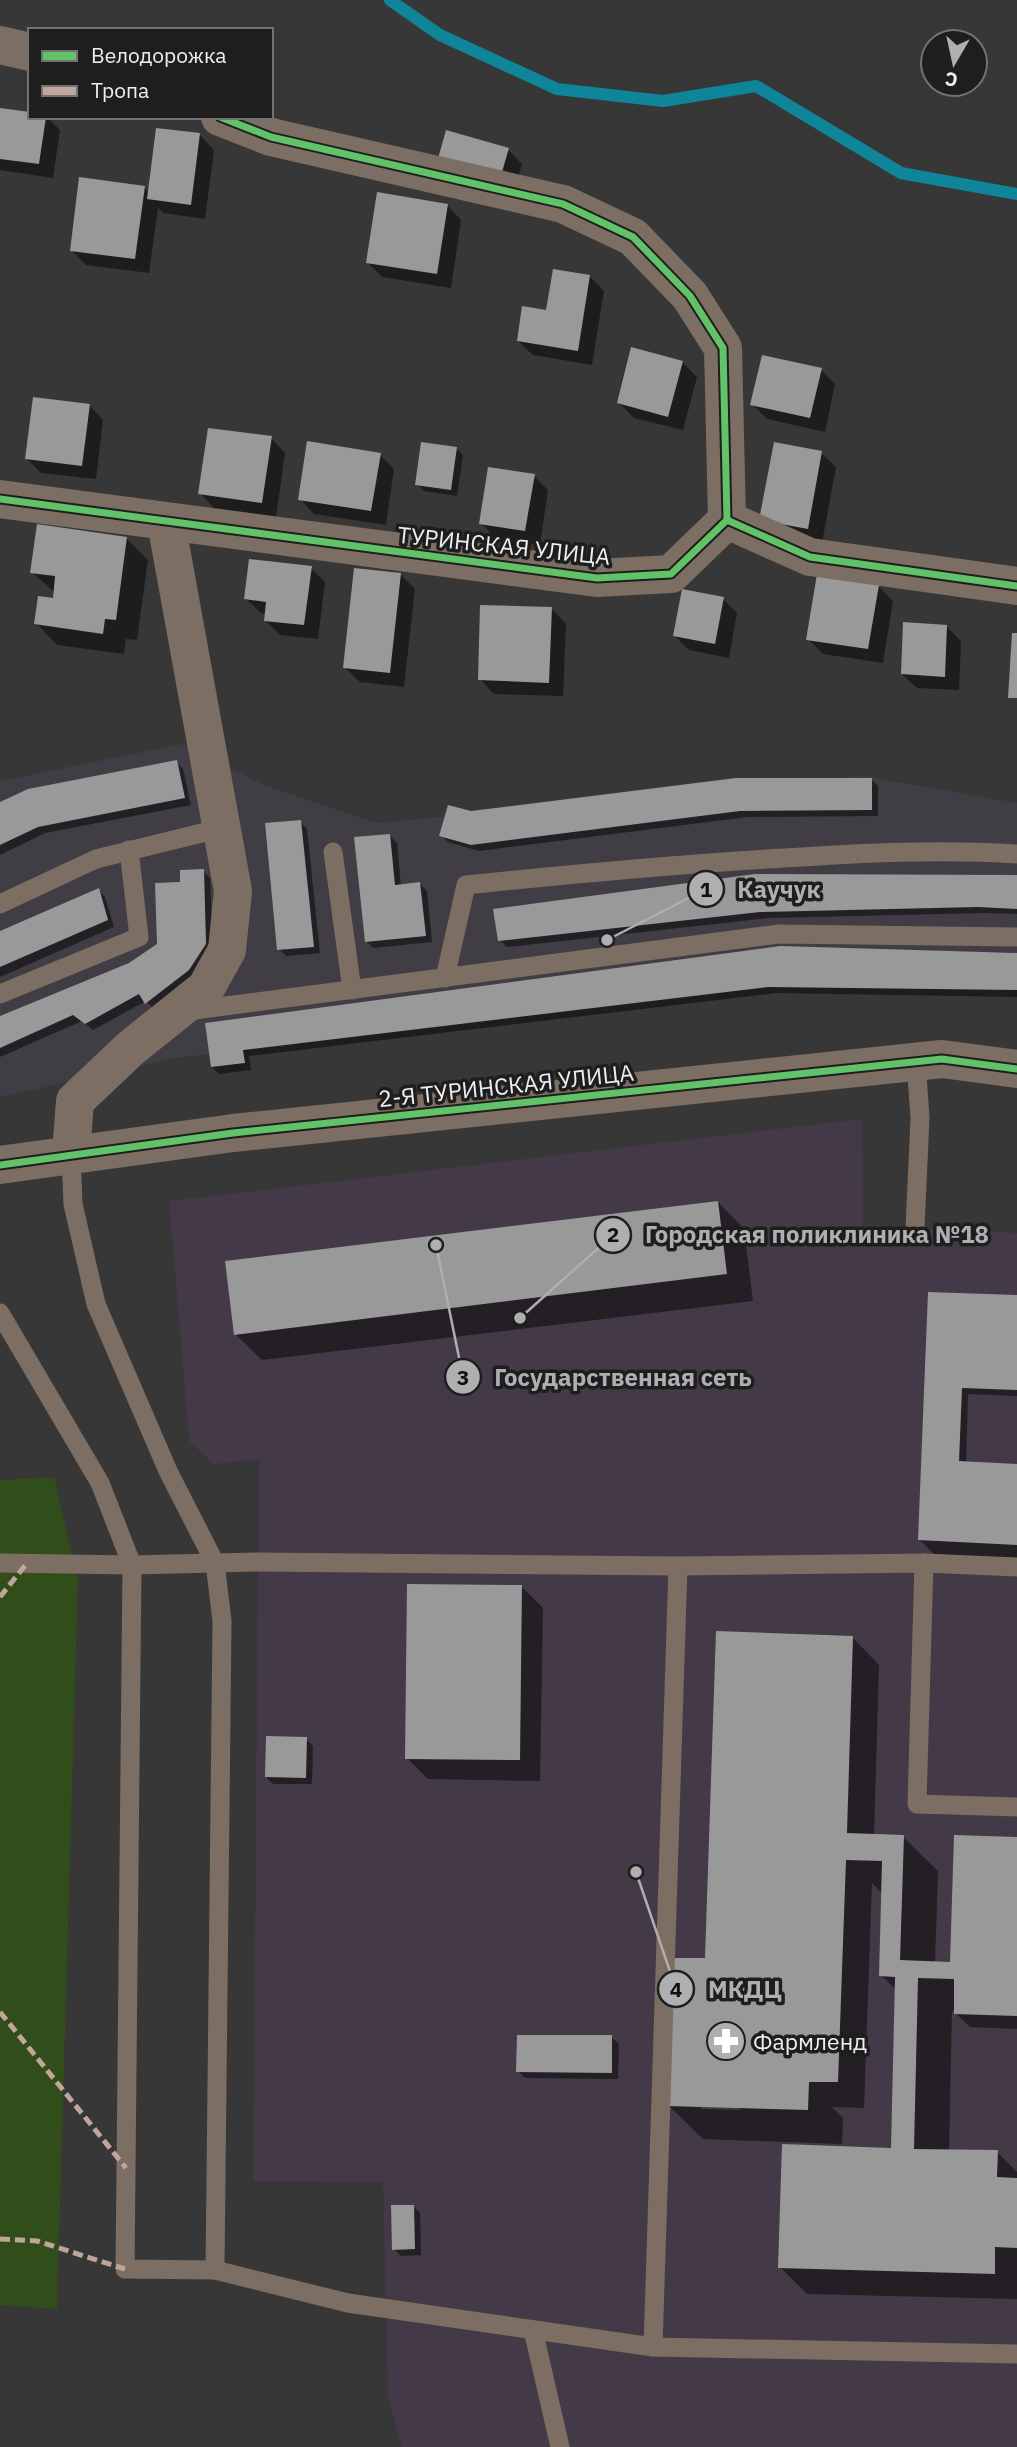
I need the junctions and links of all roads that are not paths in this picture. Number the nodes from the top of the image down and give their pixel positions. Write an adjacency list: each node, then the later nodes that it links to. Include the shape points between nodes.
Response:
1 (0, 45): 2 (street)
2 (28, 52)
3 (225, 119): 5 (street, via 271,137 563,204 633,237 691,296 723,348)
4 (0, 499): 6 (street, ТУРИНСКАЯ УЛИЦА)
5 (727, 520): 6 (street, ТУРИНСКАЯ УЛИЦА, via 671,574 597,578); 7 (street, via 810,557)
6 (166, 522): 8 (street)
7 (1017, 586)
8 (222, 828): 9 (lane); 17 (street, via 233,891 227,950 206,988)
9 (129, 850): 12 (lane, via 96,859); 16 (lane, via 139,937)
10 (333, 852): 15 (lane)
11 (1017, 854): 14 (lane, via 958,850 845,854 677,864 467,885)
12 (0, 904)
13 (1017, 937): 14 (lane, via 779,934)
14 (445, 978): 15 (lane)
15 (352, 990): 17 (lane)
16 (0, 994)
17 (175, 1013): 20 (street, via 75,1101)
18 (916, 1061): 19 (street, 2-Я ТУРИНСКАЯ УЛИЦА, via 942,1059); 20 (street, 2-Я ТУРИНСКАЯ УЛИЦА); 22 (lane, via 920,1118)
19 (1017, 1069)
20 (71, 1154): 21 (street, 2-Я ТУРИНСКАЯ УЛИЦА); 25 (lane, via 73,1204 96,1304 168,1471)
21 (0, 1165)
22 (915, 1228)
23 (0, 1314): 27 (lane, via 100,1483)
24 (0, 1563): 27 (lane)
25 (215, 1563): 27 (lane); 28 (lane); 31 (lane, via 222,1621)
26 (924, 1563): 28 (lane); 29 (lane); 30 (lane, via 917,1804)
27 (132, 1565): 31 (lane, via 125,2269)
28 (678, 1566): 33 (lane)
29 (1017, 1567)
30 (1017, 1807)
31 (215, 2270): 32 (lane, via 348,2303)
32 (533, 2330): 33 (lane); 35 (lane)
33 (653, 2347): 34 (lane)
34 (1017, 2354)
35 (560, 2447)

